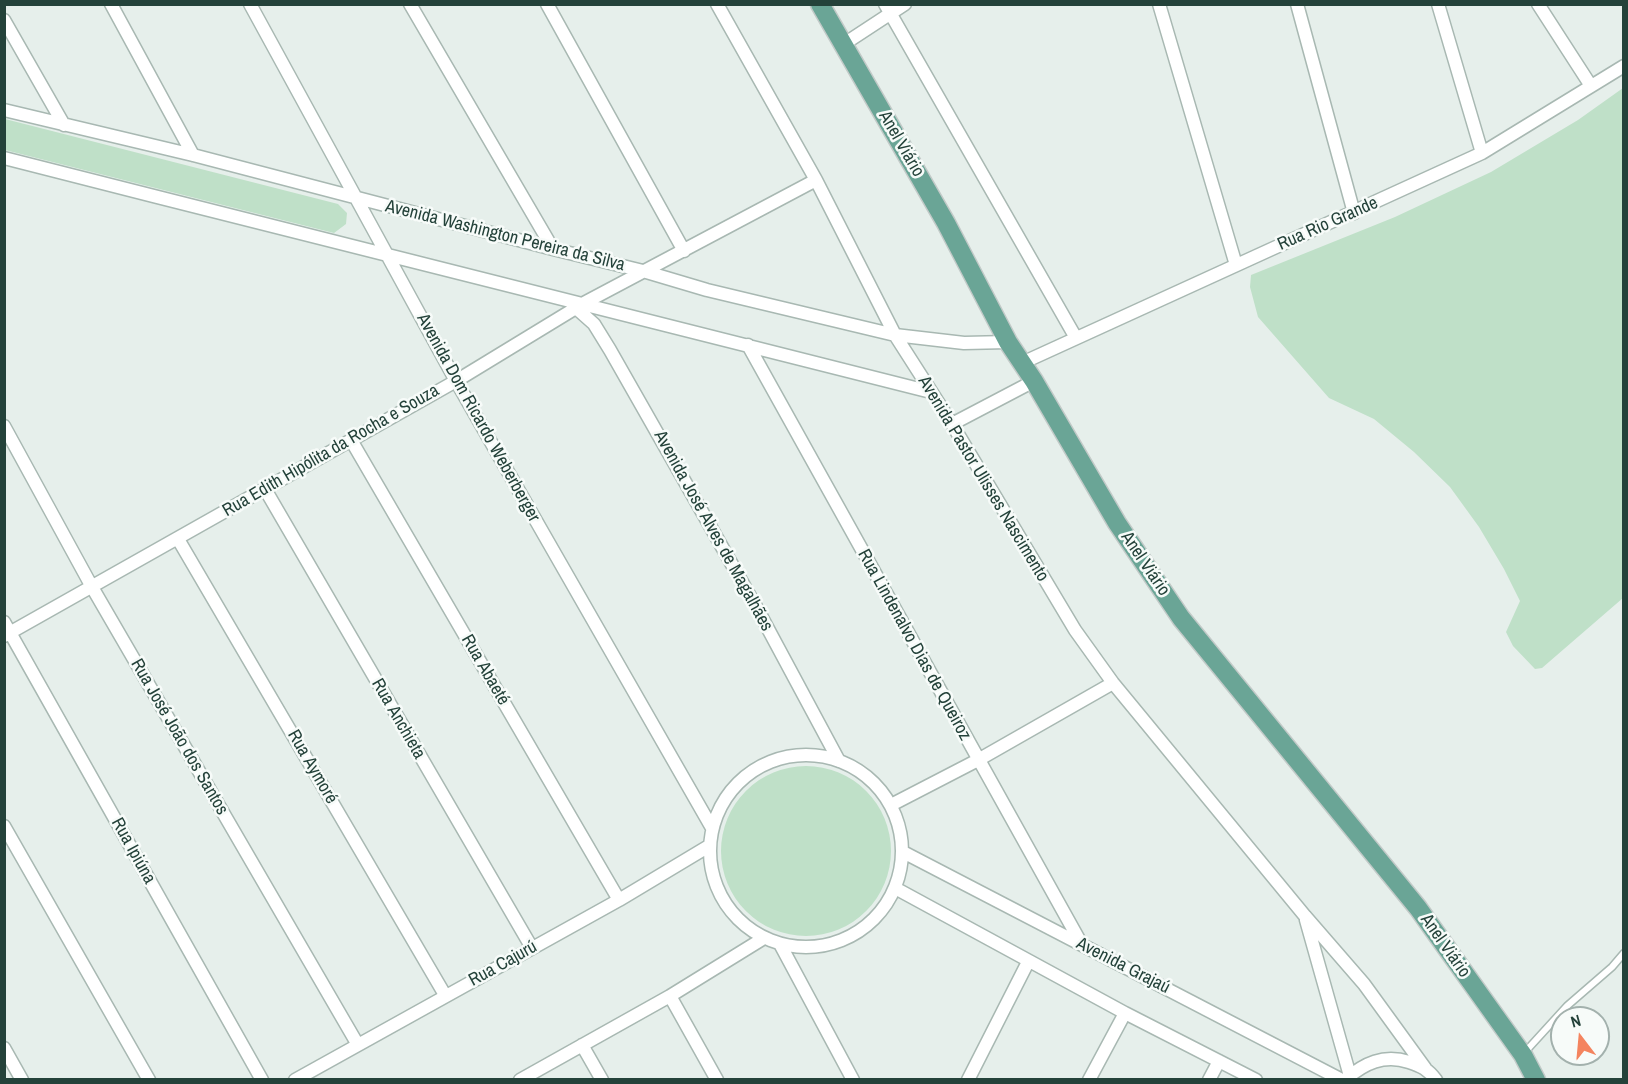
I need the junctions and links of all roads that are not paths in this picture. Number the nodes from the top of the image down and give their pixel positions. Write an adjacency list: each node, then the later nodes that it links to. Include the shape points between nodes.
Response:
1 (111, 4): 20 (street)
2 (250, 4): 23 (street, Avenida Dom Ricardo Weberberger)
3 (410, 4): 25 (street)
4 (547, 4): 26 (street)
5 (717, 4): 22 (street, Avenida Pastor Ulisses Nascimento)
6 (906, 4): 12 (street)
7 (1159, 4): 28 (street)
8 (1297, 4): 24 (street)
9 (1438, 4): 19 (street)
10 (1538, 4): 16 (street)
11 (828, 7): 14 (main road, Anel Viário)
12 (888, 9): 14 (street); 32 (street)
13 (4, 20): 18 (street)
14 (844, 44): 33 (main road, Anel Viário, via 946,223)
15 (1623, 66): 16 (street, Rua Rio Grande)
16 (1591, 86): 19 (street, Rua Rio Grande)
17 (4, 110): 18 (street, Avenida Washington Pereira da Silva)
18 (64, 125): 20 (street, Avenida Washington Pereira da Silva)
19 (1482, 153): 24 (street, Rua Rio Grande)
20 (193, 155): 23 (street, Avenida Washington Pereira da Silva)
21 (4, 158): 27 (street)
22 (816, 180): 26 (street, Rua Edith Hipólita da Rocha e Souza); 31 (street, Avenida Pastor Ulisses Nascimento)
23 (357, 199): 25 (street, Avenida Washington Pereira da Silva); 27 (street, Avenida Dom Ricardo Weberberger)
24 (1354, 213): 28 (street, Rua Rio Grande)
25 (553, 249): 29 (street, Avenida Washington Pereira da Silva)
26 (684, 251): 29 (street, Rua Edith Hipólita da Rocha e Souza)
27 (388, 256): 30 (street); 36 (street, Avenida Dom Ricardo Weberberger)
28 (1236, 265): 32 (street, Rua Rio Grande)
29 (643, 271): 30 (street, Rua Edith Hipólita da Rocha e Souza); 31 (street, Avenida Washington Pereira da Silva)
30 (580, 305): 34 (street); 36 (street, Rua Edith Hipólita da Rocha e Souza); 48 (street, Avenida José Alves de Magalhães, via 610,350 759,612)
31 (895, 335): 33 (street, Avenida Washington Pereira da Silva, via 964,343); 38 (street, Avenida Pastor Ulisses Nascimento)
32 (1076, 338): 35 (street, Rua Rio Grande)
33 (1008, 342): 35 (main road, Anel Viário)
34 (747, 345): 38 (street); 47 (street, Rua Lindenalvo Dias de Queiroz)
35 (1022, 363): 37 (main road, Anel Viário)
36 (456, 381): 41 (street, Rua Edith Hipólita da Rocha e Souza); 51 (street, Avenida Dom Ricardo Weberberger)
37 (1034, 381): 39 (street); 69 (main road, Anel Viário, via 1117,523 1181,618 1418,908)
38 (932, 392): 39 (street, Avenida Pastor Ulisses Nascimento)
39 (952, 424): 46 (street, Avenida Pastor Ulisses Nascimento, via 1075,630)
40 (4, 426): 44 (street, Rua José João dos Santos)
41 (351, 440): 42 (street, Rua Edith Hipólita da Rocha e Souza); 55 (street, Rua Abaeté)
42 (265, 489): 43 (street, Rua Edith Hipólita da Rocha e Souza); 60 (street, Rua Anchieta)
43 (178, 539): 44 (street, Rua Edith Hipólita da Rocha e Souza); 63 (street, Rua Aymoré)
44 (92, 587): 45 (street, Rua Edith Hipólita da Rocha e Souza); 66 (street, Rua José João dos Santos)
45 (7, 630): 75 (street, Rua Ipiúna)
46 (1113, 683): 47 (street); 56 (street, Avenida Pastor Ulisses Nascimento)
47 (978, 760): 49 (street); 59 (street, Rua Lindenalvo Dias de Queiroz)
48 (839, 761): 49 (street, via 860,771); 51 (street, via 813,755 786,757 761,766 739,782 722,803)
49 (891, 805): 53 (street, via 900,827)
50 (4, 826): 74 (street)
51 (712, 828): 52 (street)
52 (709, 846): 55 (street, Rua Cajurú); 57 (street, via 711,872 721,897 736,919)
53 (903, 852): 54 (street); 59 (street, Avenida Grajaú)
54 (895, 888): 58 (street, via 876,918 848,938 814,947); 62 (street)
55 (619, 900): 60 (street, Rua Cajurú)
56 (1305, 916): 71 (street, Avenida Pastor Ulisses Nascimento, via 1364,984); 72 (street)
57 (764, 938): 58 (street); 64 (street)
58 (780, 944): 80 (street)
59 (1082, 945): 72 (street, Avenida Grajaú)
60 (532, 948): 63 (street, Rua Cajurú)
61 (1623, 953): 69 (lane)
62 (1029, 962): 65 (street); 81 (street)
63 (446, 995): 66 (street, Rua Cajurú)
64 (670, 996): 67 (street); 79 (street)
65 (1125, 1013): 70 (street); 82 (street)
66 (358, 1045): 76 (street, Rua Cajurú)
67 (582, 1045): 77 (street); 78 (street)
68 (4, 1048): 73 (street)
69 (1523, 1055): 86 (main road, Anel Viário)
70 (1219, 1061): 83 (street); 84 (street)
71 (1425, 1068): 72 (street, via 1389,1058 1366,1064); 85 (street, Avenida Pastor Ulisses Nascimento)
72 (1346, 1078)
73 (22, 1080)
74 (149, 1080)
75 (262, 1080)
76 (296, 1080)
77 (520, 1080)
78 (602, 1080)
79 (717, 1080)
80 (854, 1080)
81 (968, 1080)
82 (1089, 1080)
83 (1209, 1080)
84 (1256, 1080)
85 (1436, 1080)
86 (1536, 1080)

